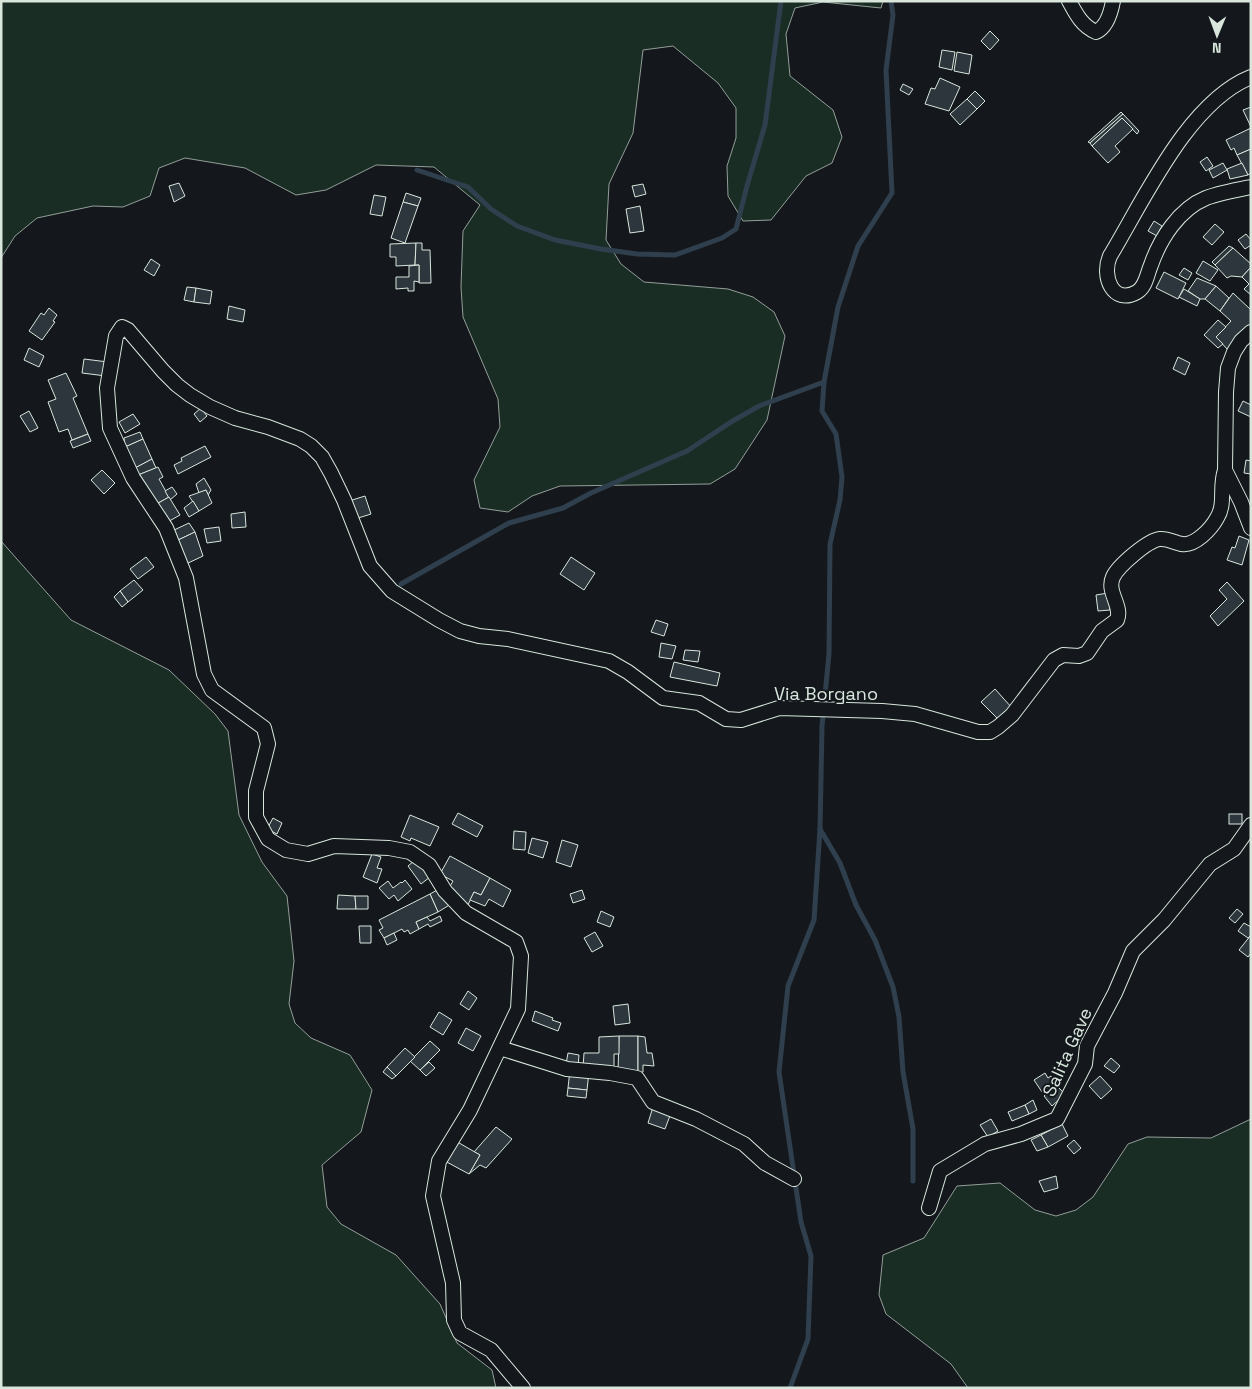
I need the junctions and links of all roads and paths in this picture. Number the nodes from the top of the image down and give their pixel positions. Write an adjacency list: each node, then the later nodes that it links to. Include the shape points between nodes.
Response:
1 (1069, 1): 2 (street, via 1080,20 1096,32 1101,30)
2 (1114, 1)
3 (1251, 77): 4 (street, via 1219,96 1181,138 1107,262 1106,273 1111,288 1126,295 1137,292 1164,237 1196,203)
4 (1251, 187)
5 (1251, 332): 6 (street, via 1241,341 1228,368)
6 (1226, 470): 7 (street); 9 (street, Via Borgano, via 1221,484 1221,510 1213,524 1188,544 1155,540 1125,563 1111,582 1119,613 1117,620 1102,632 1087,653 1063,655 1054,660 1012,715 990,732 978,732 914,714 882,711 779,708 741,720 726,719 699,703 663,698 609,661 460,631 392,591 370,566 344,500 322,457 311,446 268,427 235,418 190,395 177,386 135,337 122,327 116,336 107,388 110,428 133,478 166,528 186,578 204,674 212,690 264,728 268,744 256,791 256,817 268,839 286,850 308,854 334,846 410,852 430,865 445,891 466,913 516,942 520,956 518,1009)
7 (1251, 528)
8 (1251, 825): 11 (street, Salita Gave, via 1234,849 1210,864 1164,920 1133,951 1116,992 1087,1046 1082,1072 1057,1119 985,1144 940,1171)
9 (500, 1048): 10 (street, via 567,1068 637,1078 653,1102 696,1119 744,1144 765,1163); 12 (street, via 470,1110 439,1160 432,1196 453,1282 454,1320 460,1333 490,1350)
10 (794, 1179)
11 (929, 1208)
12 (523, 1388)

